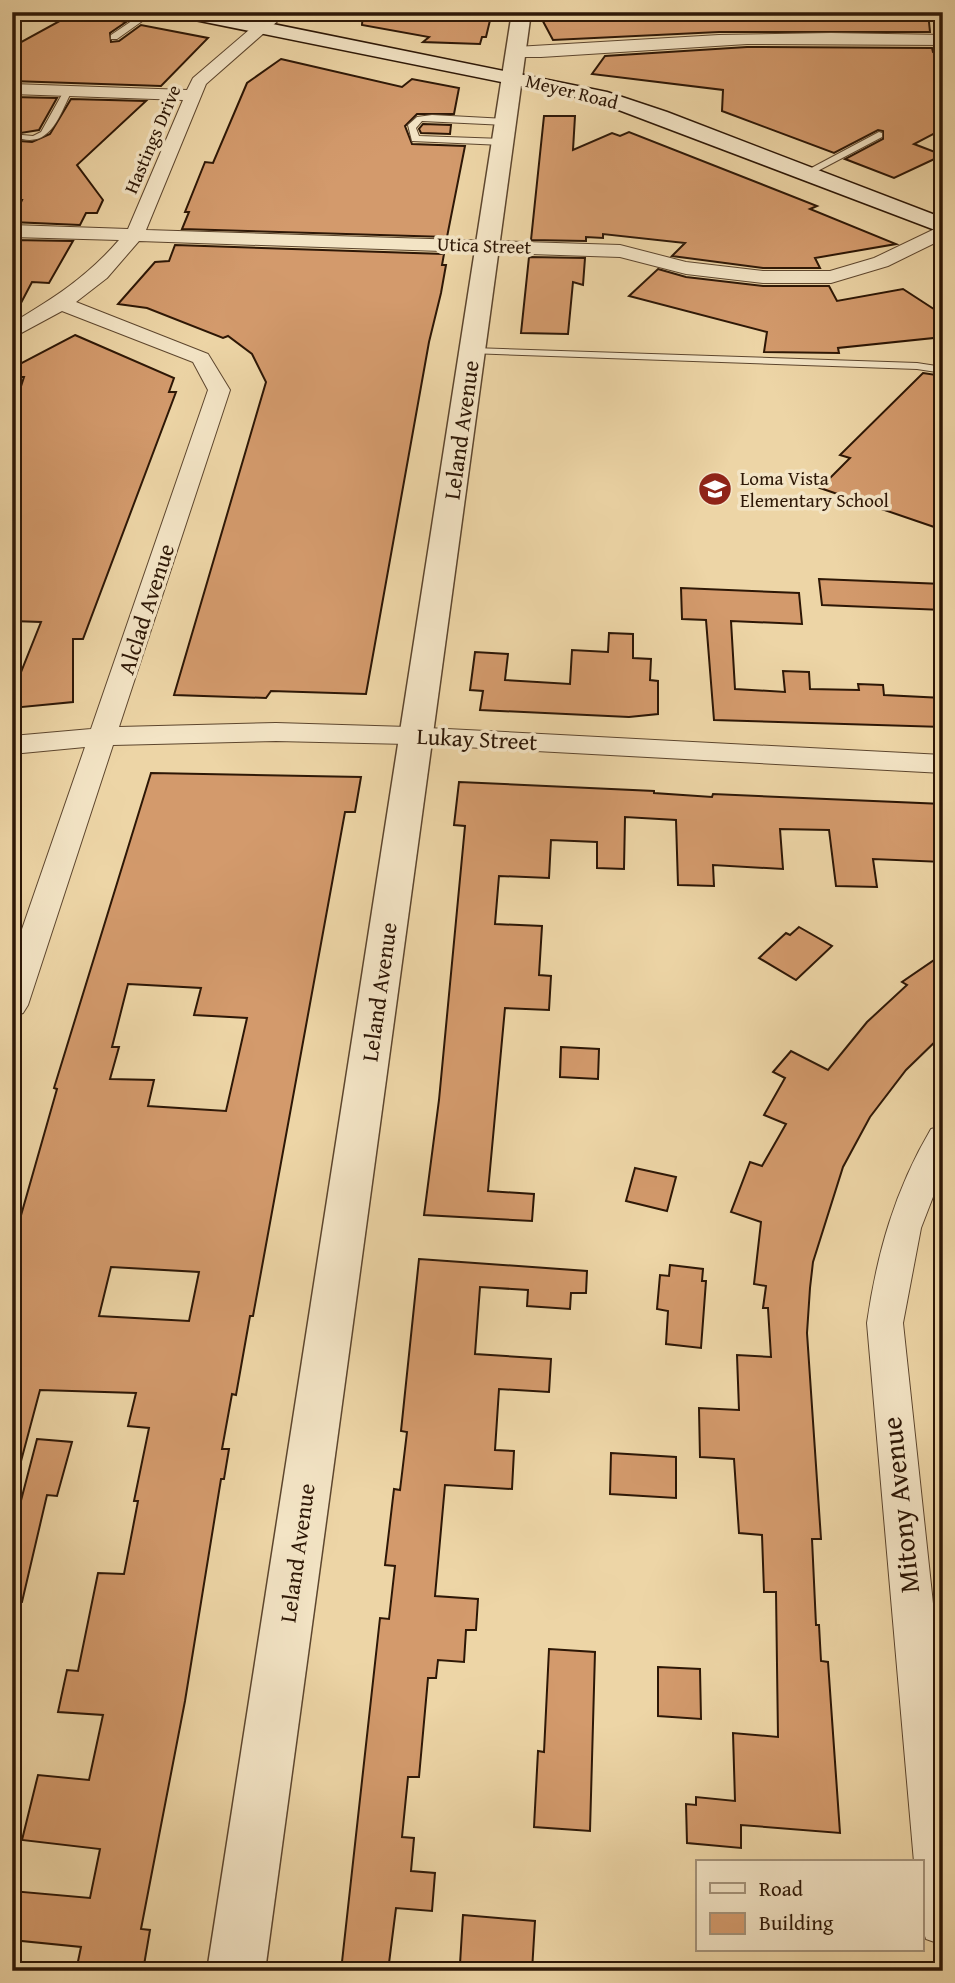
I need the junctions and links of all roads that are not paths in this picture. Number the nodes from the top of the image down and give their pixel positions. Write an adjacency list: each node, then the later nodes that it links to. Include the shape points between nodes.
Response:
1 (151, 12): 6 (lane)
2 (185, 12): 5 (street, Meyer Road)
3 (280, 12): 5 (street, Hastings Drive)
4 (522, 12): 8 (street, Leland Avenue)
5 (264, 27): 8 (street, Meyer Road); 11 (street, Hastings Drive, via 199,82)
6 (114, 37)
7 (943, 40): 8 (street, via 757,38 569,52)
8 (515, 64): 12 (street, Leland Avenue); 15 (street, Meyer Road)
9 (12, 89): 10 (street)
10 (68, 91): 11 (street); 14 (lane, via 44,134)
11 (192, 95): 18 (street, Hastings Drive)
12 (505, 132): 12 (lane, via 432,118 420,119 411,127 415,139); 19 (street, Leland Avenue)
13 (878, 135): 15 (lane)
14 (25, 137)
15 (807, 173): 16 (street, Meyer Road)
16 (943, 228): 19 (street, Utica Street, via 881,262 831,276 762,277 687,268 620,251)
17 (12, 231): 18 (street, Utica Street)
18 (135, 234): 19 (street, Utica Street); 20 (street, Hastings Drive, via 100,274)
19 (488, 245): 22 (street, Leland Avenue)
20 (61, 303): 21 (street, Hastings Drive); 24 (street, Alclad Avenue, via 201,358 219,390)
21 (12, 332)
22 (472, 351): 23 (lane); 25 (street, Leland Avenue)
23 (943, 370)
24 (104, 734): 25 (street, Lukay Street); 26 (street, Lukay Street); 28 (street, Alclad Avenue)
25 (417, 735): 27 (street, Lukay Street); 31 (street, Leland Avenue)
26 (12, 745)
27 (943, 764)
28 (12, 1005)
29 (943, 1139): 30 (street, Mitony Avenue, via 907,1213 892,1266 885,1322)
30 (943, 1922)
31 (236, 1971)

